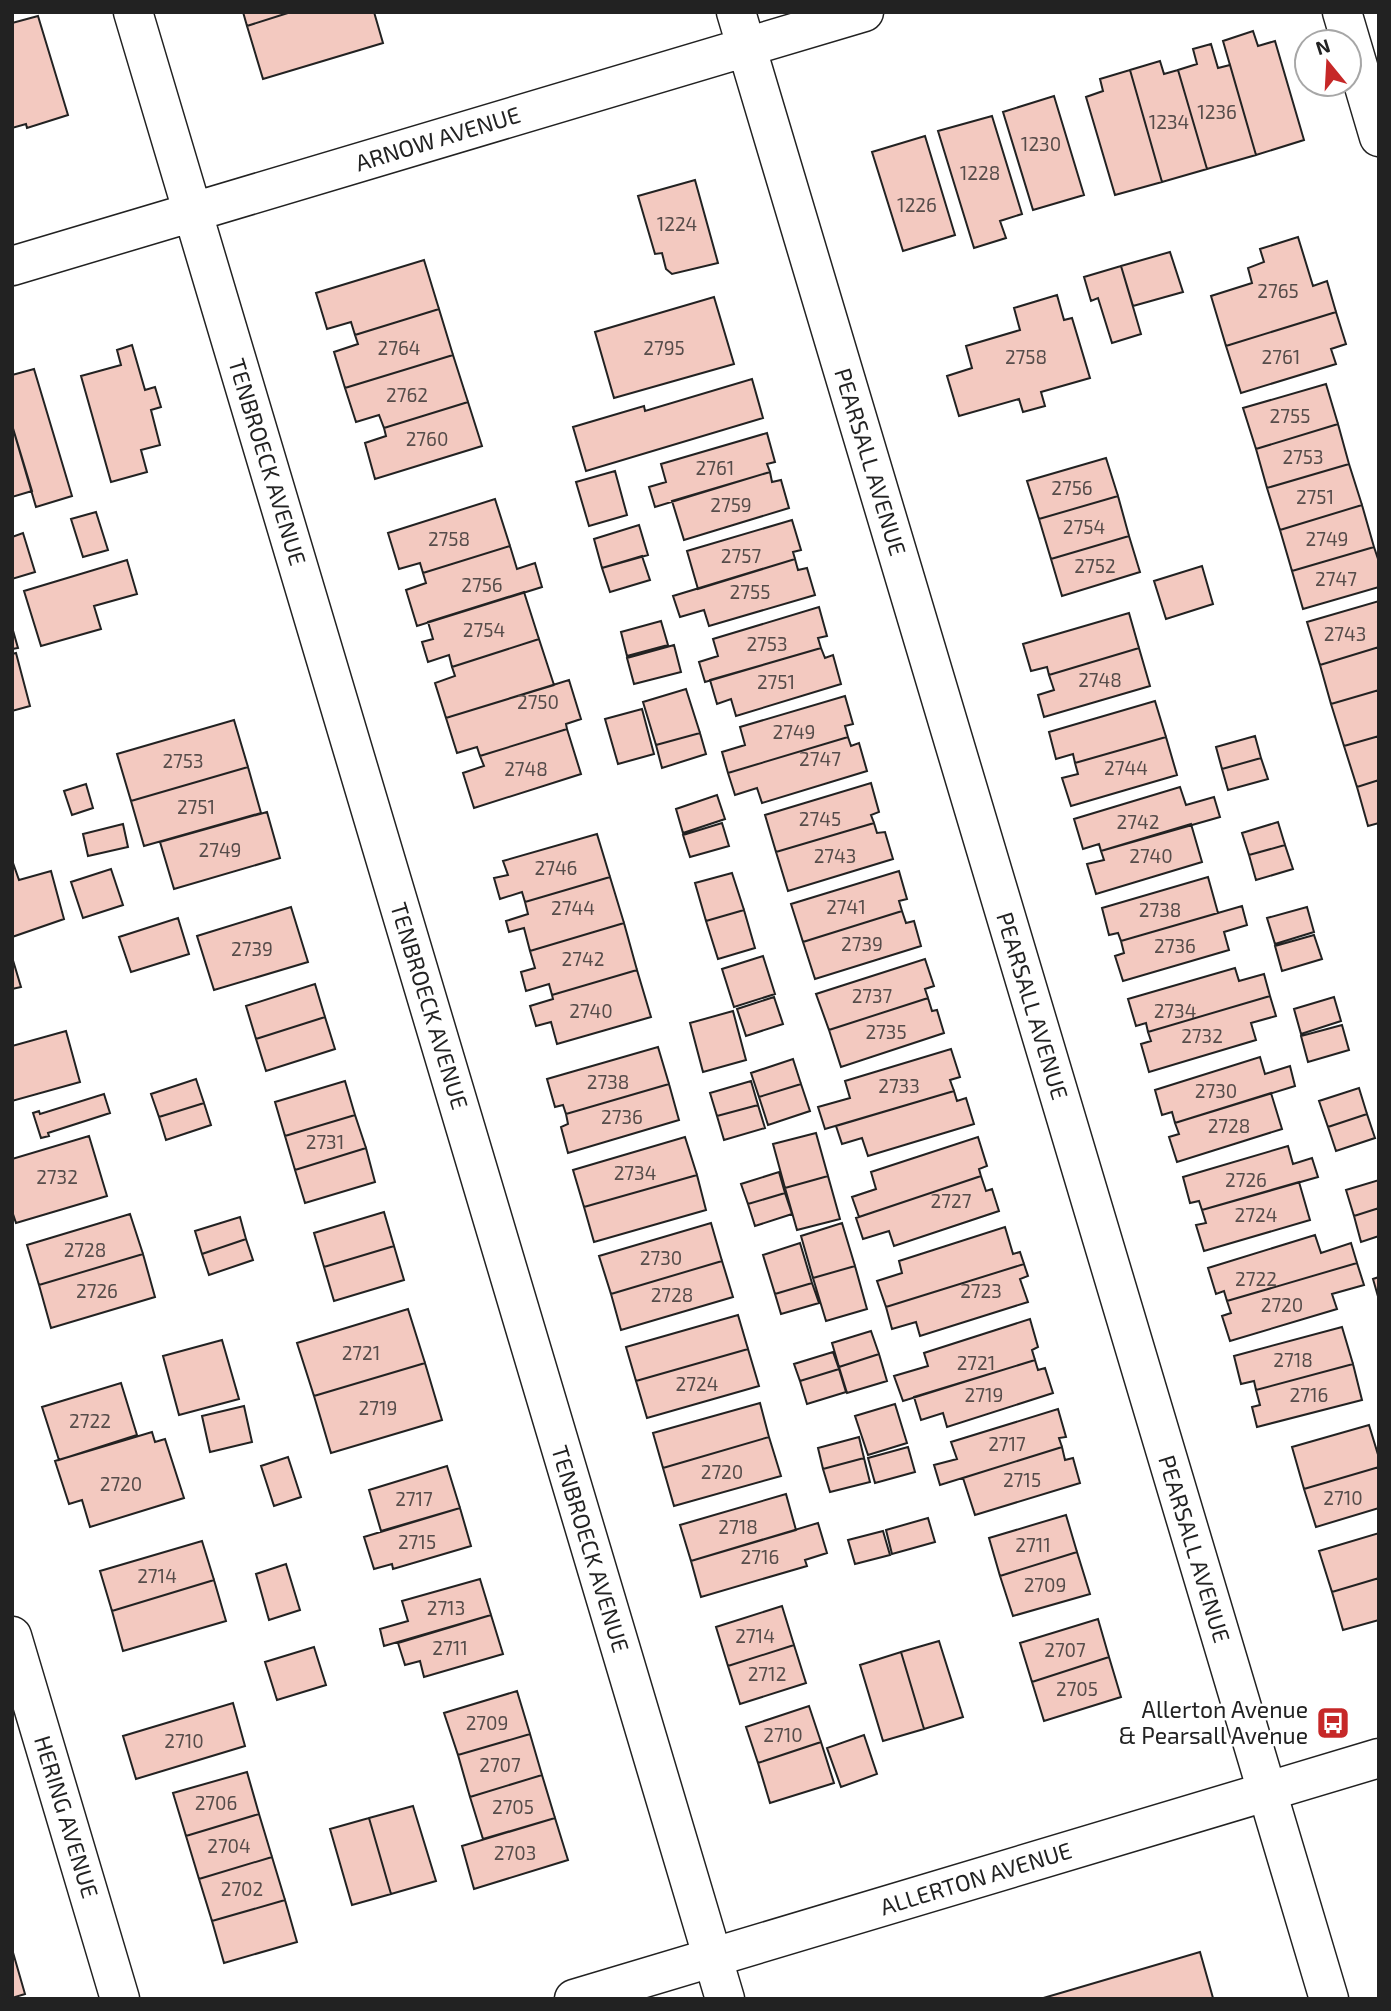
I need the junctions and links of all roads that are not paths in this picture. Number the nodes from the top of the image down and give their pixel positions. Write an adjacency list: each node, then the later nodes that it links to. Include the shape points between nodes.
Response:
1 (133, 12): 6 (street, TENBROECK AVENUE)
2 (864, 12): 4 (street, ARNOW AVENUE)
3 (1342, 12): 5 (street)
4 (742, 30): 6 (street, ARNOW AVENUE); 10 (street, PEARSALL AVENUE)
5 (1379, 137)
6 (192, 212): 7 (street, ARNOW AVENUE); 11 (street, TENBROECK AVENUE)
7 (12, 266)
8 (12, 1636): 12 (street, HERING AVENUE)
9 (1379, 1758): 10 (street, ALLERTON AVENUE)
10 (1267, 1792): 11 (street, ALLERTON AVENUE); 15 (street, PEARSALL AVENUE)
11 (712, 1958): 13 (street, ALLERTON AVENUE); 14 (street, TENBROECK AVENUE)
12 (120, 1999)
13 (574, 1999)
14 (725, 1999)
15 (1329, 1999)

